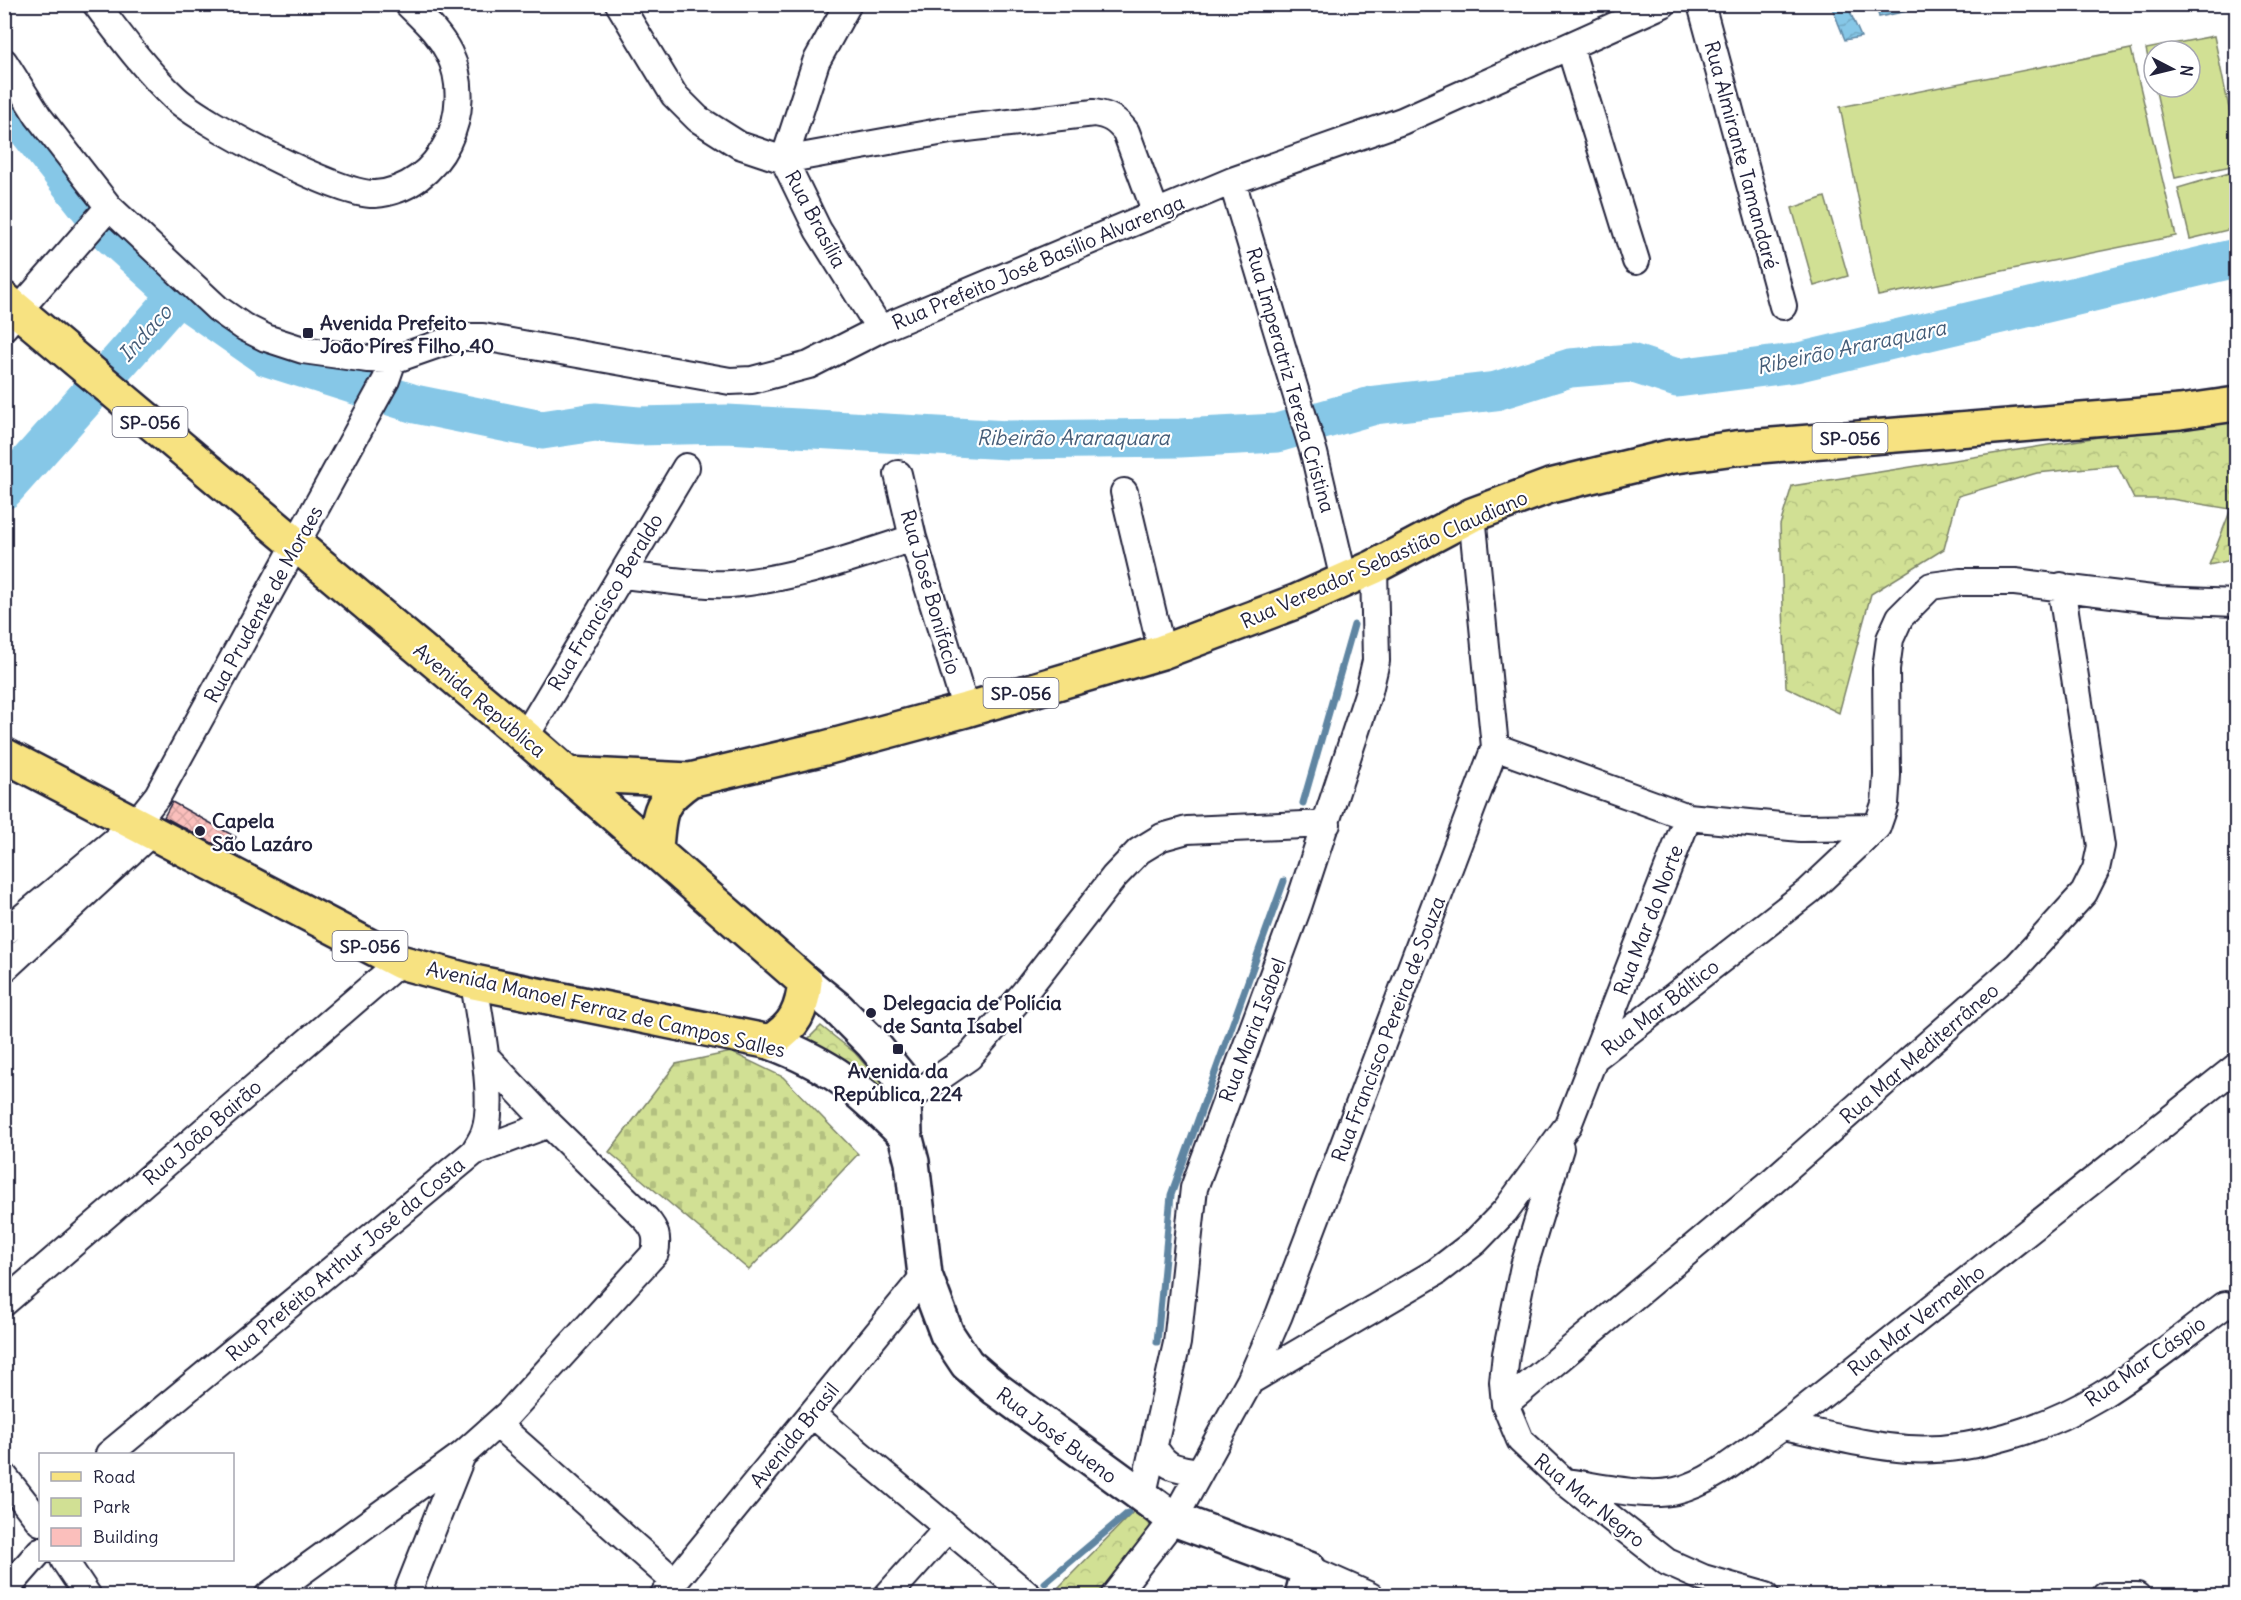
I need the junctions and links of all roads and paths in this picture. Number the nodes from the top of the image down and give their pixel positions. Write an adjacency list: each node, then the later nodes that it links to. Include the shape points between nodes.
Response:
1 (96, 4): 2 (street, via 148,71 177,100 210,123 340,186 373,194 399,189 429,171 446,147 458,118 459,85 450,54 436,31)
2 (408, 4)
3 (619, 4): 9 (street, via 674,95 698,119 739,145)
4 (848, 4): 9 (street, Rua Brasília, via 816,62)
5 (1663, 4): 7 (street, Rua Prefeito José Basílio Alvarenga)
6 (1701, 4): 14 (street, Rua Almirante Tamandaré)
7 (1570, 48): 10 (street, Rua Prefeito José Basílio Alvarenga, via 1402,122); 13 (street)
8 (4, 62): 11 (street)
9 (784, 160): 12 (street, via 950,130 1094,113 1107,115 1126,132); 16 (street, Rua Brasília, via 818,230)
10 (1232, 181): 12 (street, Rua Prefeito José Basílio Alvarenga); 27 (street, Rua Imperatriz Tereza Cristina, via 1314,453)
11 (105, 210): 15 (street); 17 (street, via 244,327 303,350 368,359)
12 (1156, 213): 16 (street, Rua Prefeito José Basílio Alvarenga)
13 (1636, 261)
14 (1783, 306)
15 (9, 312): 24 (main road, Avenida República / SP-056)
16 (880, 329): 17 (street, Rua Prefeito José Basílio Alvarenga, via 809,365 752,380 730,381 483,337 459,337)
17 (389, 370): 24 (street, Rua Prudente de Moraes)
18 (2236, 404): 22 (main road, Rua Vereador Sebastião Claudiano / SP-056, via 1669,456 1550,486)
19 (686, 467): 26 (street, Rua Francisco Beraldo)
20 (898, 474): 23 (street, Rua José Bonifácio)
21 (1124, 492): 30 (street)
22 (1472, 515): 25 (main road, Rua Vereador Sebastião Claudiano / SP-056); 33 (street, Rua Francisco Pereira de Souza)
23 (913, 538): 26 (street, via 764,580 729,584); 31 (street, Rua José Bonifácio)
24 (296, 545): 32 (main road, Avenida República / SP-056); 40 (street, Rua Prudente de Moraes)
25 (1374, 567): 27 (main road, Rua Vereador Sebastião Claudiano / SP-056); 38 (street, Rua Maria Isabel, via 1376,661)
26 (622, 575): 32 (street, Rua Francisco Beraldo)
27 (1344, 580): 30 (main road, Rua Vereador Sebastião Claudiano / SP-056)
28 (2061, 586): 29 (street, via 2160,600); 39 (street, via 1960,582 1931,586 1900,617 1890,639 1885,804); 59 (street, Rua Mar Mediterrâneo, via 2101,846 2096,869 2084,893 2018,965 1770,1183)
29 (2236, 603)
30 (1162, 652): 31 (main road, Rua Vereador Sebastião Claudiano / SP-056)
31 (966, 710): 36 (main road, Rua Vereador Sebastião Claudiano / SP-056)
32 (525, 737): 35 (main road, Avenida República / SP-056)
33 (1495, 747): 37 (street); 58 (street, Rua Francisco Pereira de Souza, via 1279,1315)
34 (4, 755): 40 (main road, Avenida Manoel Ferraz de Campos Salles / SP-056)
35 (566, 774): 36 (main road, SP-056); 41 (main road, Avenida República / SP-056)
36 (690, 780): 41 (main road, SP-056, via 661,806)
37 (1688, 817): 39 (street, via 1801,828); 49 (street, Rua Mar do Norte)
38 (1327, 824): 51 (street, via 1187,830 1162,837 1139,851 969,1057); 63 (street, Rua Maria Isabel, via 1194,1188 1178,1343)
39 (1877, 827): 49 (street, Rua Mar Báltico, via 1809,891)
40 (143, 828): 42 (street); 43 (main road, Avenida Manoel Ferraz de Campos Salles / SP-056); 44 (street)
41 (656, 849): 46 (main road, Avenida República / SP-056)
42 (4, 933)
43 (400, 962): 45 (main road, Avenida Manoel Ferraz de Campos Salles / SP-056); 56 (street, Rua João Bairão)
44 (4, 969)
45 (474, 982): 47 (main road, Avenida Manoel Ferraz de Campos Salles / SP-056); 48 (street, Rua Prefeito Arthur José da Costa)
46 (805, 982): 47 (main road, via 797,1016 788,1031); 51 (street, Avenida República, via 837,1008 899,1076)
47 (770, 1042): 51 (street, Avenida Manoel Ferraz de Campos Salles, via 822,1064)
48 (486, 1057): 52 (street); 54 (street, Rua Prefeito Arthur José da Costa, via 486,1130)
49 (1596, 1057): 53 (street, Rua Mar Báltico)
50 (2236, 1067): 62 (street, Rua Mar Vermelho)
51 (898, 1117): 55 (street, Rua José Bueno, via 912,1162)
52 (549, 1124): 54 (street); 61 (street, via 646,1219 658,1241 655,1253 645,1265)
53 (1568, 1125): 58 (street, Rua Mar Báltico, via 1505,1210 1475,1242 1436,1272); 59 (street, Rua Mar Negro, via 1524,1266 1506,1354)
54 (474, 1152): 64 (street, Rua Prefeito Arthur José da Costa)
55 (926, 1275): 60 (street, Avenida Brasil); 69 (street, Rua José Bueno, via 947,1334 967,1364)
56 (4, 1303)
57 (2225, 1305): 62 (street, Rua Mar Cáspio, via 2101,1395 2066,1414 1996,1438 1952,1447 1909,1449)
58 (1250, 1381): 66 (street, Rua Francisco Pereira de Souza)
59 (1505, 1404): 68 (street, Rua Mar Negro, via 1520,1440)
60 (812, 1414): 72 (street); 76 (street, Avenida Brasil)
61 (497, 1424): 65 (street); 76 (street)
62 (1783, 1426): 68 (street, Rua Mar Vermelho, via 1695,1485 1675,1491 1656,1493)
63 (1154, 1447): 66 (street, via 1161,1461 1171,1467); 69 (street, Rua Maria Isabel)
64 (111, 1453)
65 (462, 1455): 79 (street); 80 (street)
66 (1199, 1472): 71 (street, Rua Francisco Pereira de Souza)
67 (4, 1476): 70 (street)
68 (1565, 1482): 85 (street, Rua Mar Negro, via 1667,1562 1703,1578)
69 (1142, 1498): 71 (street, Rua José Bueno)
70 (39, 1516)
71 (1174, 1519): 75 (street, Rua José Bueno); 83 (street, Rua Francisco Pereira de Souza)
72 (947, 1529): 81 (street); 82 (street)
73 (39, 1552): 77 (street)
74 (65, 1561): 78 (street)
75 (1305, 1582): 84 (street, Rua José Bueno)
76 (669, 1589)
77 (4, 1592)
78 (88, 1596)
79 (268, 1596)
80 (406, 1596)
81 (887, 1596)
82 (1029, 1596)
83 (1114, 1596)
84 (1371, 1596)
85 (1767, 1596)
86 (2105, 1596): 87 (street)
87 (2137, 1596)

